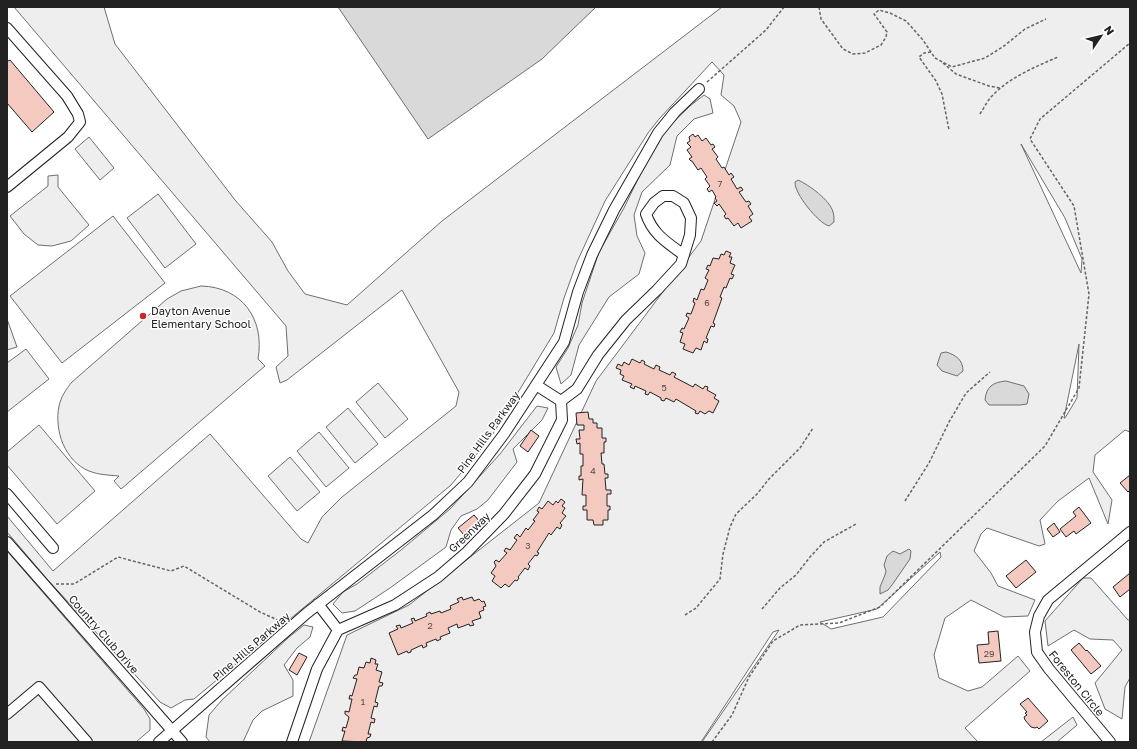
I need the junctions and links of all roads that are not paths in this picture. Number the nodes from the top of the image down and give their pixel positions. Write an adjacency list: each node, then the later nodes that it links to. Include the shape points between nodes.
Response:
1 (7, 28): 3 (street, via 67,96 80,122 68,137)
2 (699, 89): 5 (street, Pine Hills Parkway, via 658,133 614,210 592,255 564,342)
3 (7, 187)
4 (684, 255): 4 (street, via 691,218 684,203 674,196 663,196 646,214 656,234); 6 (street, via 681,264 626,320 598,355 577,389)
5 (536, 385): 6 (street); 11 (street, Pine Hills Parkway, via 468,482 433,515)
6 (561, 401): 12 (street, Greenway, via 562,420 535,474 504,514 467,552 438,577 395,605)
7 (7, 494): 10 (street)
8 (1130, 532): 19 (street, Foreston Circle, via 1048,600 1039,616 1035,632 1037,652 1049,670)
9 (7, 542): 14 (street, Country Club Drive)
10 (53, 548)
11 (318, 604): 12 (street); 14 (street, Pine Hills Parkway)
12 (338, 630): 18 (street, via 317,669)
13 (7, 714): 15 (street, via 39,687)
14 (173, 731): 16 (street, Pine Hills Parkway); 17 (street, Country Club Drive)
15 (87, 742)
16 (159, 742)
17 (182, 742)
18 (292, 742)
19 (1110, 742)

